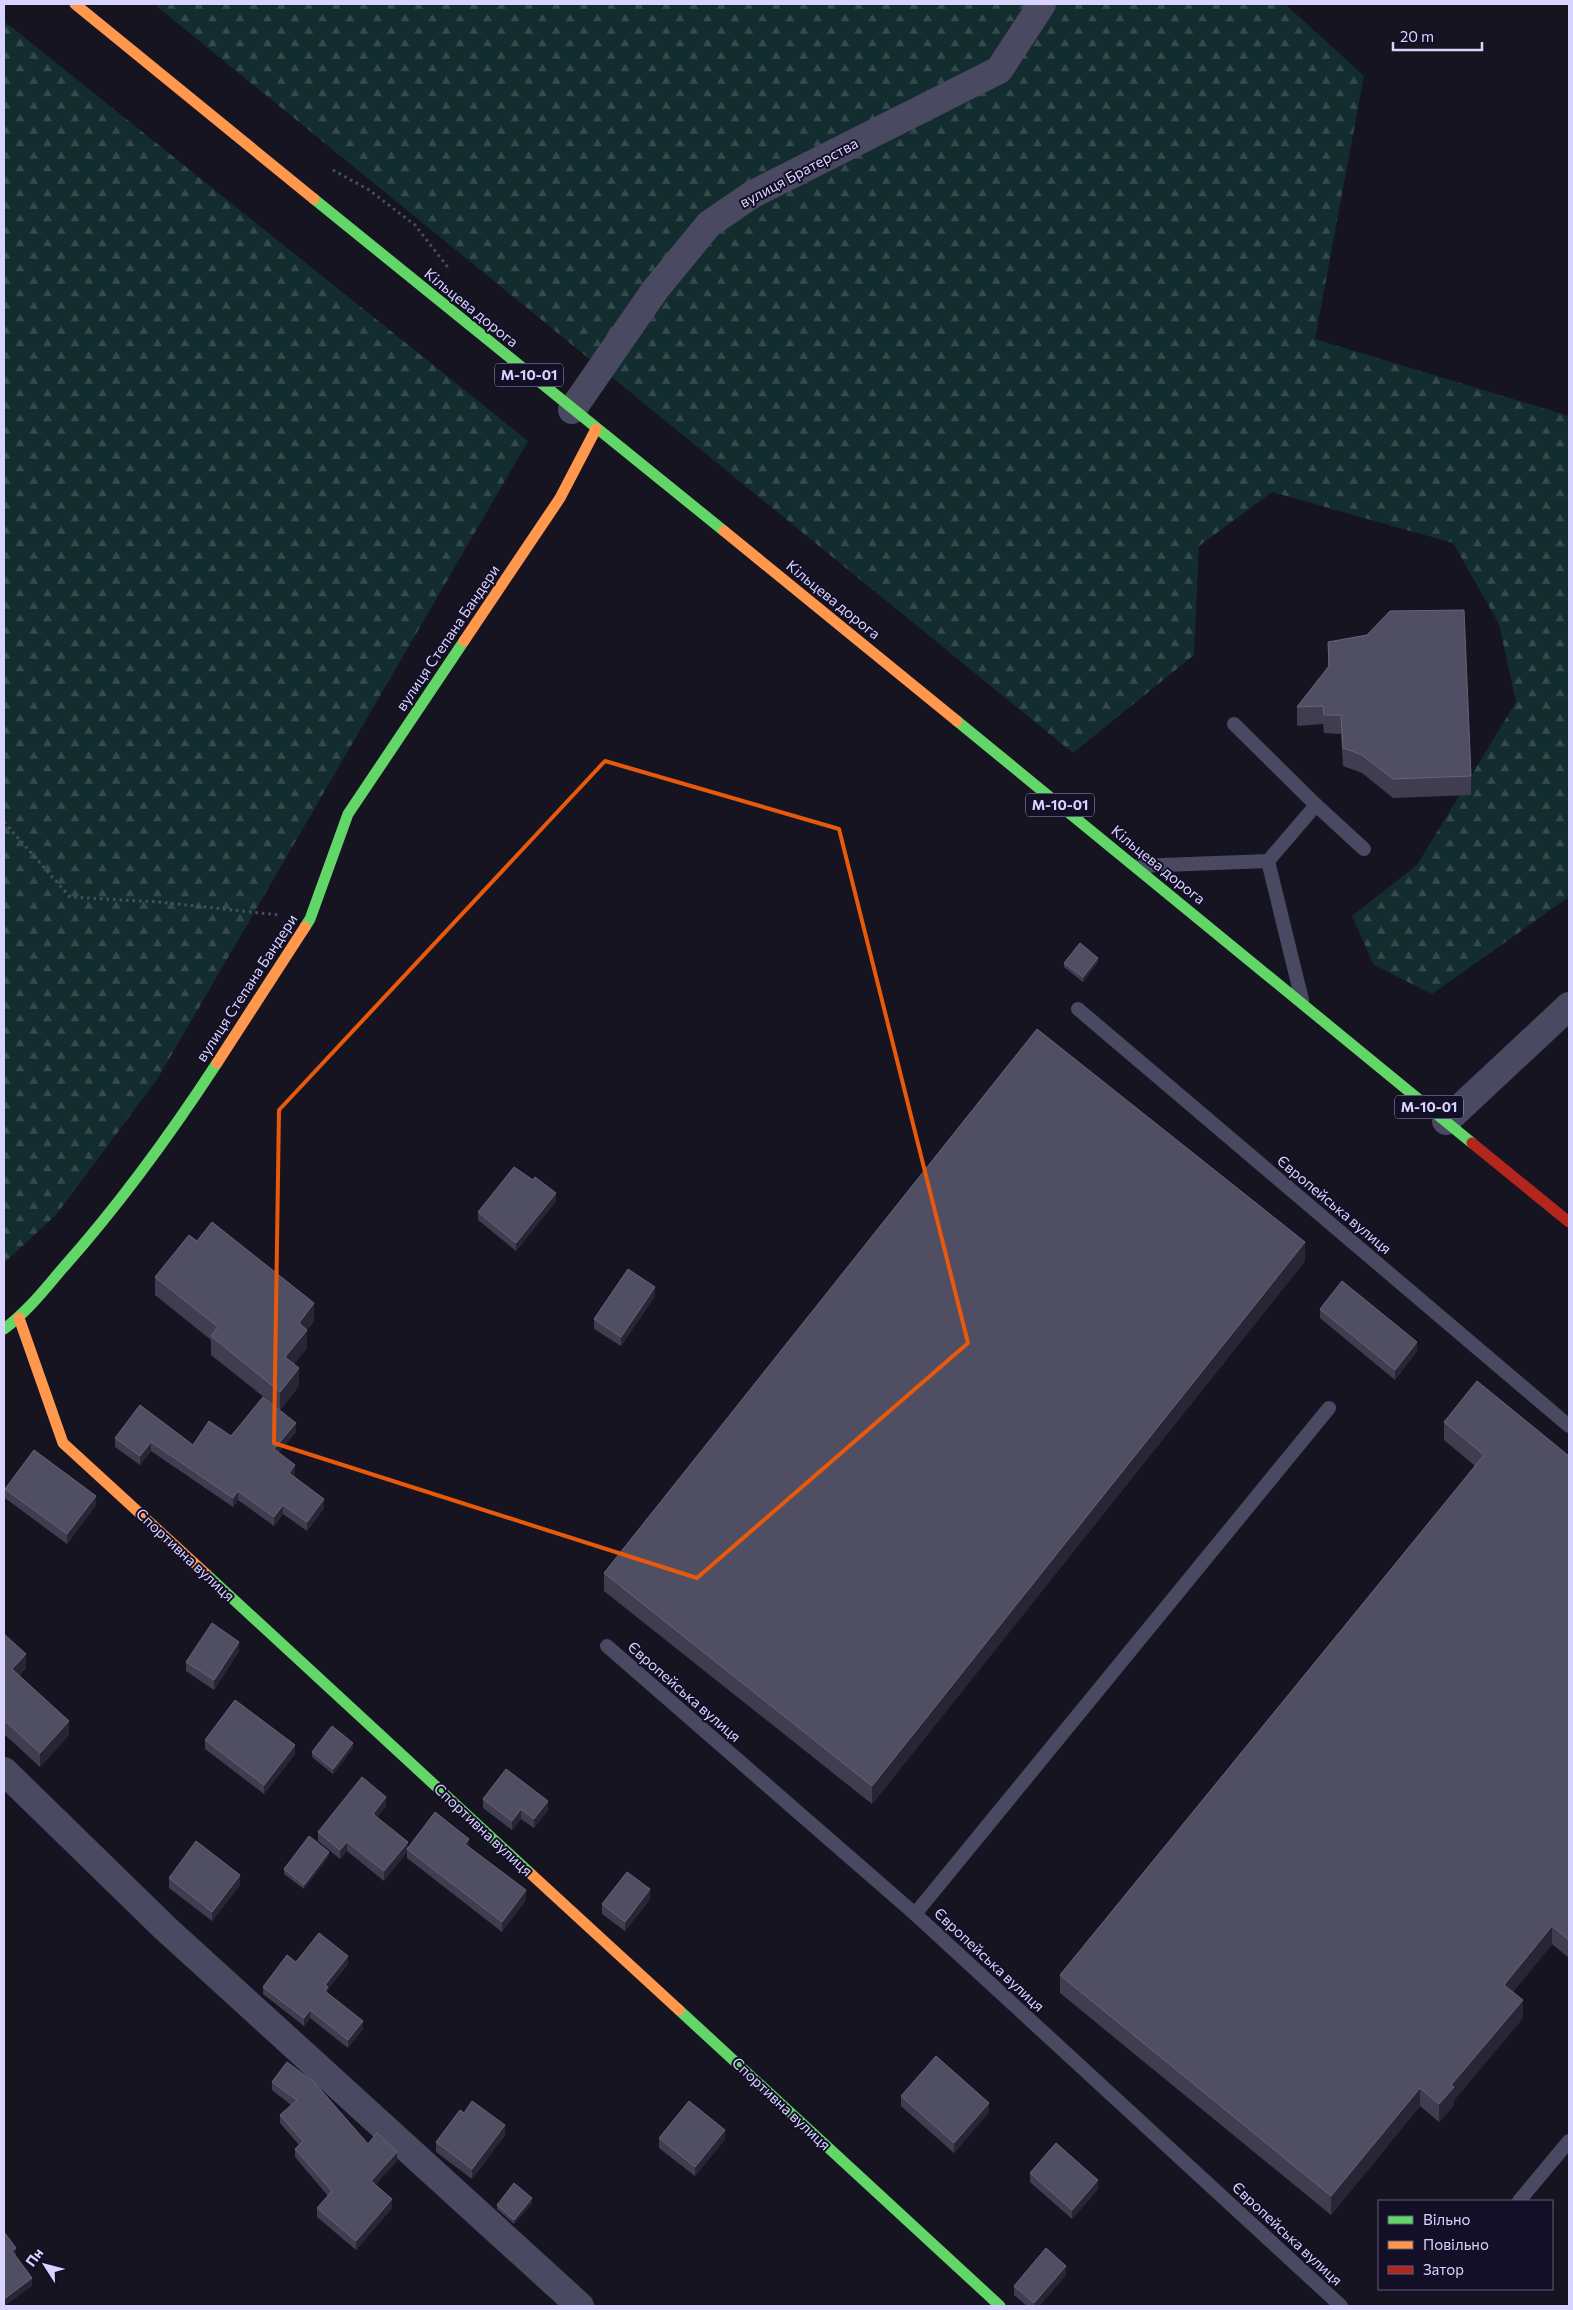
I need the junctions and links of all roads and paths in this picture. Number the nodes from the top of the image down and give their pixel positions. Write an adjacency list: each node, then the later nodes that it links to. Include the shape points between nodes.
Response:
1 (75, 4): 5 (main road, Кільцева дорога / М-10-01)
2 (1042, 4): 5 (street, вулиця Братерства, via 999,70 753,194 709,224 654,290)
3 (333, 170): 4 (path, via 369,190 415,225)
4 (457, 276)
5 (572, 410): 6 (main road, Кільцева дорога / М-10-01)
6 (596, 429): 12 (main road, Кільцева дорога / М-10-01); 13 (main road, вулиця Степана Бандери, via 560,498 348,814)
7 (1234, 724): 8 (lane)
8 (1316, 805): 10 (lane); 11 (lane)
9 (4, 822): 13 (path, via 70,897 159,902)
10 (1364, 849)
11 (1268, 861): 12 (lane); 14 (lane)
12 (1135, 866): 14 (main road, Кільцева дорога / М-10-01)
13 (310, 919): 20 (main road, вулиця Степана Бандери, via 184,1114 91,1237)
14 (1302, 1003): 17 (main road, Кільцева дорога / М-10-01)
15 (1569, 1006): 17 (street)
16 (1078, 1009): 23 (lane, Європейська вулиця)
17 (1446, 1120): 18 (main road, Кільцева дорога / М-10-01)
18 (1563, 1210): 19 (main road, Кільцева дорога / М-10-01)
19 (1569, 1222)
20 (18, 1318): 21 (main road, вулиця Степана Бандери); 30 (main road, Спортивна вулиця, via 62,1443)
21 (4, 1329)
22 (1330, 1408): 26 (lane)
23 (1569, 1426)
24 (606, 1646): 26 (lane, Європейська вулиця)
25 (4, 1771): 29 (street, via 165,1928)
26 (915, 1914): 31 (lane, Європейська вулиця)
27 (1569, 2141): 28 (lane)
28 (1520, 2200)
29 (580, 2306)
30 (1000, 2306)
31 (1341, 2306)

